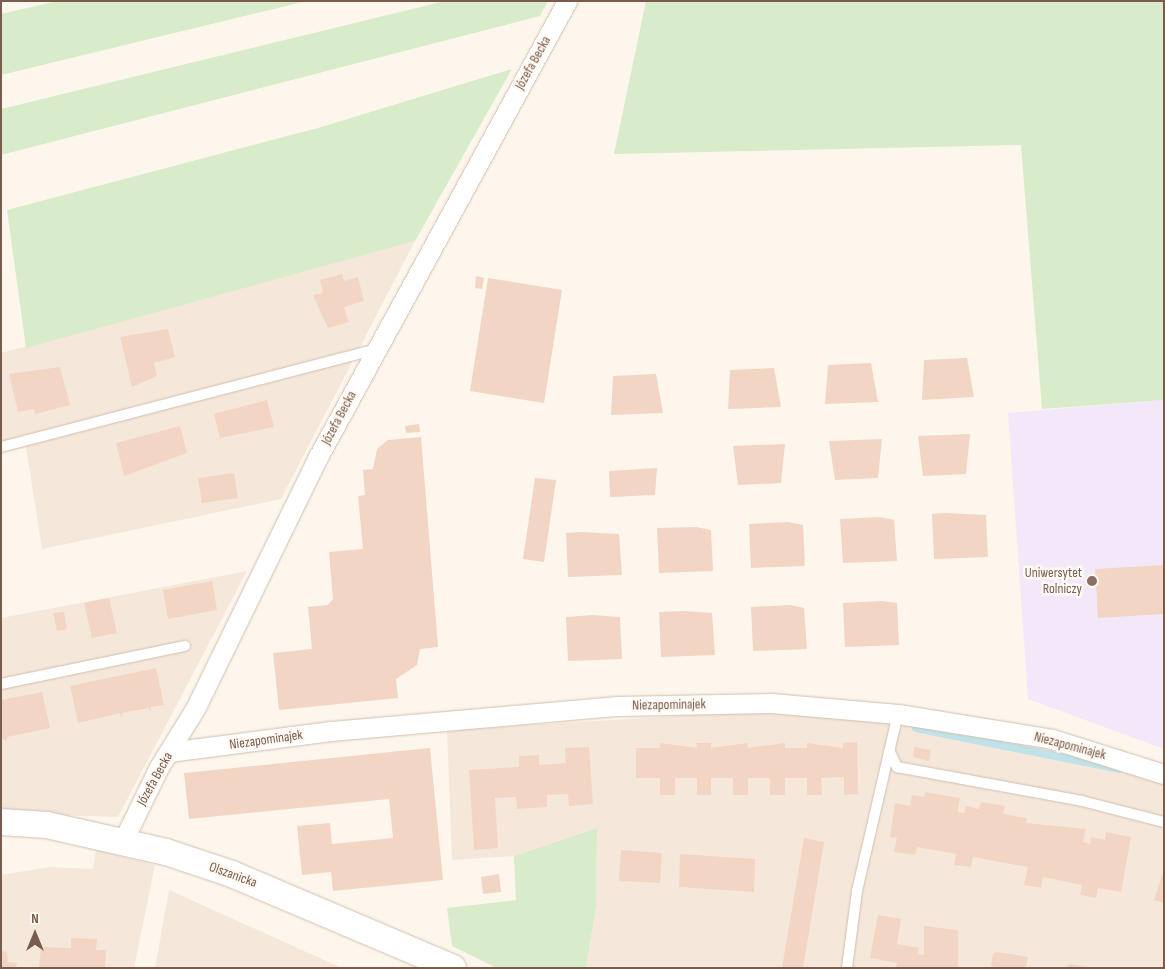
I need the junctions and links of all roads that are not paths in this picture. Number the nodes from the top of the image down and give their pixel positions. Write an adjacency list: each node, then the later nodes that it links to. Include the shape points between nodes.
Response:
1 (567, 1): 2 (street, Józefa Becka)
2 (376, 349): 3 (lane); 7 (street, Józefa Becka)
3 (1, 447)
4 (185, 646): 5 (lane)
5 (1, 684)
6 (898, 714): 7 (street, Niezapominajek, via 772,703 618,706 331,731); 8 (lane); 9 (street, Niezapominajek, via 1052,739)
7 (169, 752): 12 (street, Józefa Becka)
8 (890, 752): 11 (lane, via 897,767 1082,801); 14 (lane, via 857,891)
9 (1164, 774)
10 (1, 822): 12 (street, Olszanicka)
11 (1164, 822)
12 (123, 841): 13 (street, Olszanicka, via 232,874)
13 (453, 968)
14 (847, 968)

